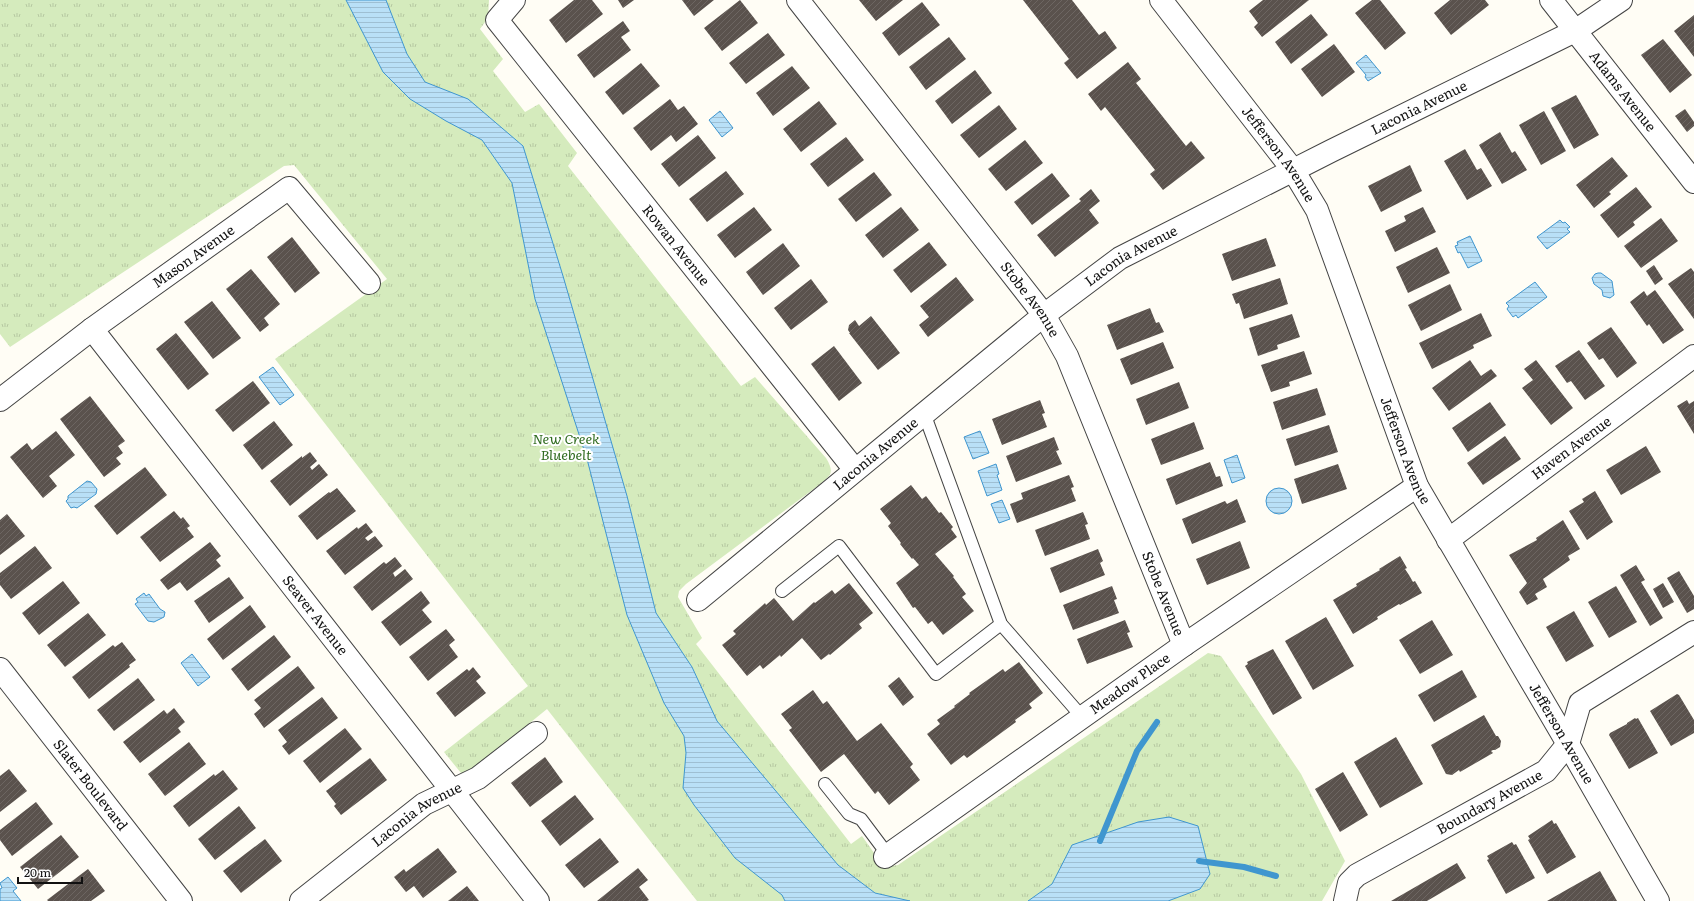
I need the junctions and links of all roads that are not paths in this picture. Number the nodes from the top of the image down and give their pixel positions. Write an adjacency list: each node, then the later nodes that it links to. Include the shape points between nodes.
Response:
1 (514, 0): 15 (street, Rowan Avenue, via 497,20)
2 (798, 0): 10 (street, Stobe Avenue)
3 (1161, 0): 7 (street, Jefferson Avenue)
4 (1551, 0): 6 (street, Adams Avenue)
5 (1621, 0): 6 (street, Laconia Avenue)
6 (1575, 31): 7 (street, Laconia Avenue); 8 (street, Adams Avenue)
7 (1293, 170): 10 (street, Laconia Avenue, via 1120,258); 16 (street, Jefferson Avenue, via 1317,210)
8 (1694, 182)
9 (369, 282): 11 (street, Mason Avenue, via 289,188)
10 (1044, 315): 14 (street, Laconia Avenue); 22 (street, Stobe Avenue, via 1067,356)
11 (92, 329): 13 (street, Mason Avenue); 28 (street, Seaver Avenue)
12 (1694, 356): 17 (street, Haven Avenue)
13 (0, 400)
14 (924, 414): 15 (street, Laconia Avenue); 20 (lane)
15 (855, 470): 19 (street, Laconia Avenue)
16 (1417, 486): 17 (street, Jefferson Avenue); 22 (street, Meadow Place)
17 (1448, 540): 26 (street, Jefferson Avenue)
18 (782, 591): 20 (lane, via 839,546 936,674)
19 (698, 600)
20 (1001, 624): 24 (lane)
21 (1694, 632): 26 (street, Boundary Avenue, via 1580,703)
22 (1184, 645): 24 (street, Meadow Place)
23 (0, 669): 30 (street, Slater Boulevard)
24 (1084, 718): 29 (street, Meadow Place)
25 (536, 733): 28 (street, Laconia Avenue, via 478,778)
26 (1568, 744): 33 (street, Boundary Avenue, via 1546,770 1357,875 1349,884); 34 (street, Jefferson Avenue)
27 (825, 784): 29 (lane, via 849,814 861,819)
28 (452, 791): 31 (street, Laconia Avenue, via 424,804); 32 (street, Seaver Avenue)
29 (886, 856)
30 (181, 901)
31 (301, 901)
32 (538, 901)
33 (1345, 901)
34 (1658, 901)

